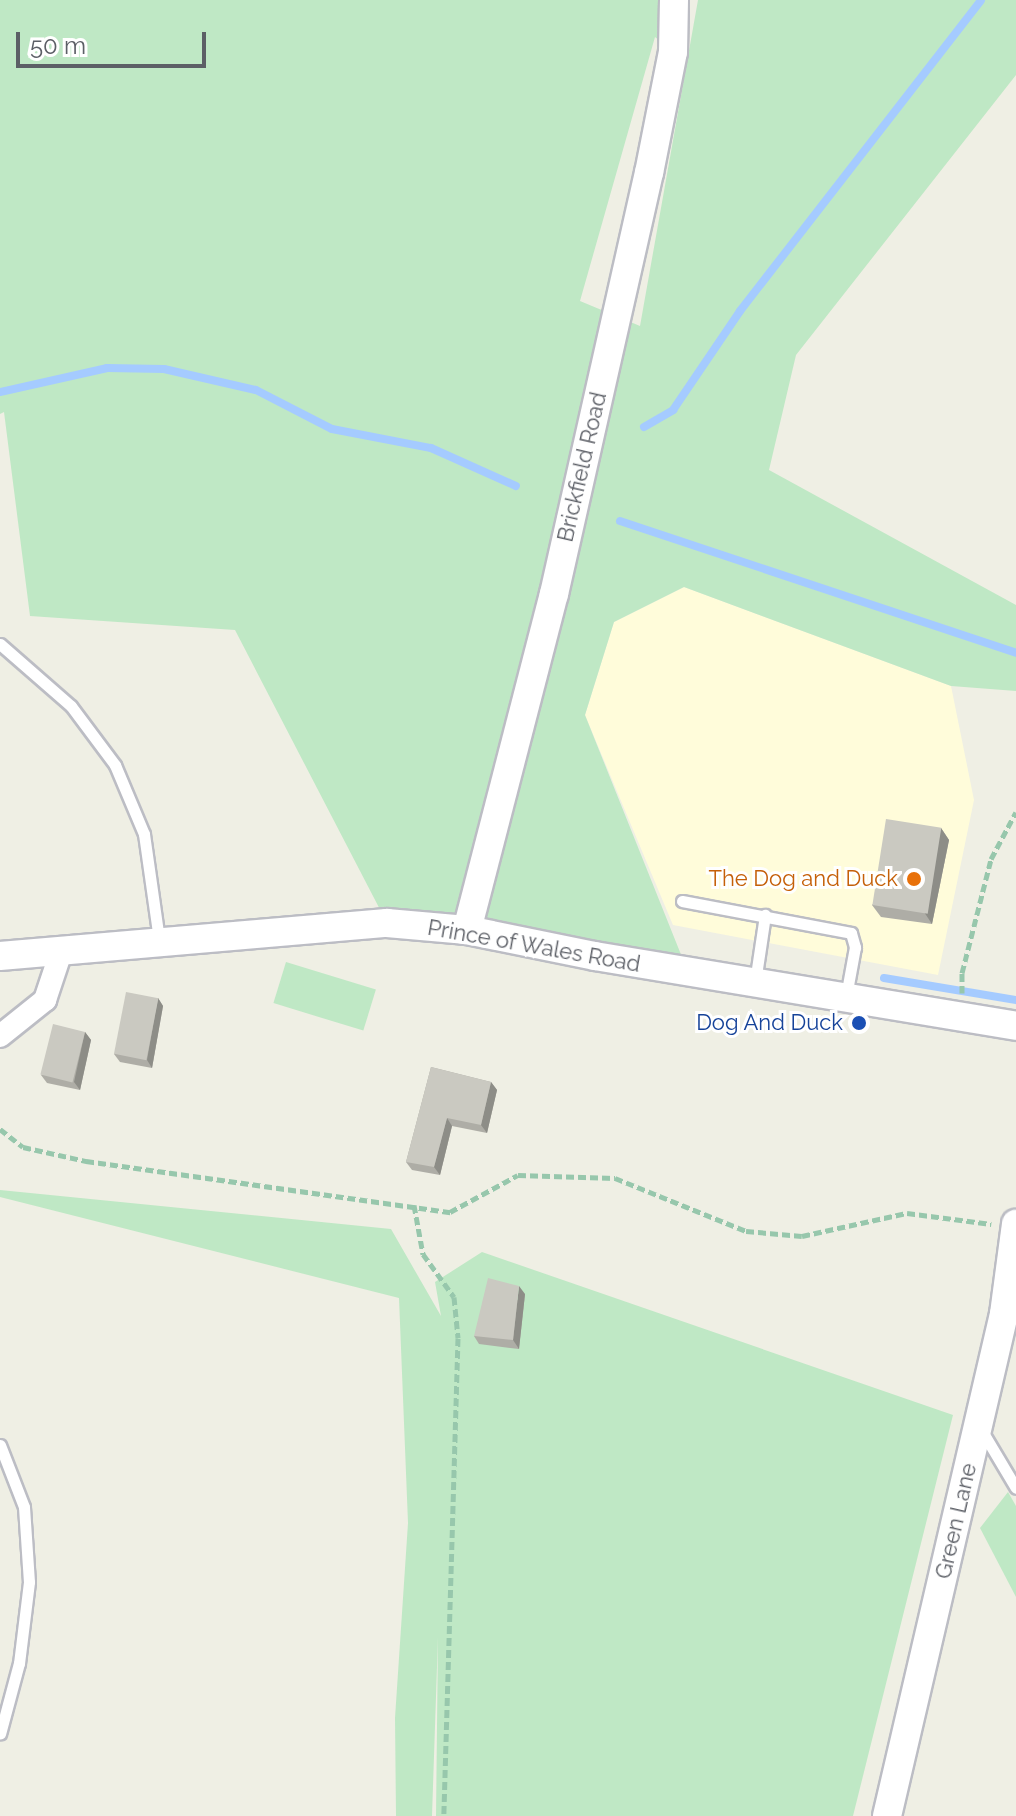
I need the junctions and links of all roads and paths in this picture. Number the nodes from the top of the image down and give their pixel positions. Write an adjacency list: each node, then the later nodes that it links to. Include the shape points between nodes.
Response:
1 (674, 0): 6 (street, Brickfield Road, via 673,52 649,173 554,594)
2 (0, 644): 7 (lane, via 71,706 115,765 144,834)
3 (1016, 812): 11 (path, via 991,859)
4 (682, 901): 5 (lane)
5 (765, 915): 10 (lane); 12 (lane, via 851,933 855,947)
6 (467, 930): 7 (street, Prince of Wales Road, via 387,923); 10 (street, Prince of Wales Road)
7 (159, 939): 8 (street, Prince of Wales Road)
8 (61, 952): 9 (street, Prince of Wales Road); 14 (street, via 45,1000)
9 (0, 956)
10 (755, 983): 12 (street, Prince of Wales Road)
11 (961, 985)
12 (846, 996): 13 (street, Prince of Wales Road)
13 (1016, 1026)
14 (0, 1036)
15 (0, 1129): 16 (path, via 23,1147 86,1161)
16 (414, 1205): 17 (path, via 450,1212 518,1175 615,1178 746,1231 802,1236 907,1213); 22 (path, via 423,1254 454,1297 458,1338)
17 (1016, 1226): 18 (street, Green Lane, via 1004,1314)
18 (978, 1424): 20 (lane); 23 (street, Green Lane)
19 (0, 1445): 21 (lane, via 24,1507 29,1582 19,1663)
20 (1016, 1488)
21 (0, 1734)
22 (444, 1816)
23 (887, 1816)

